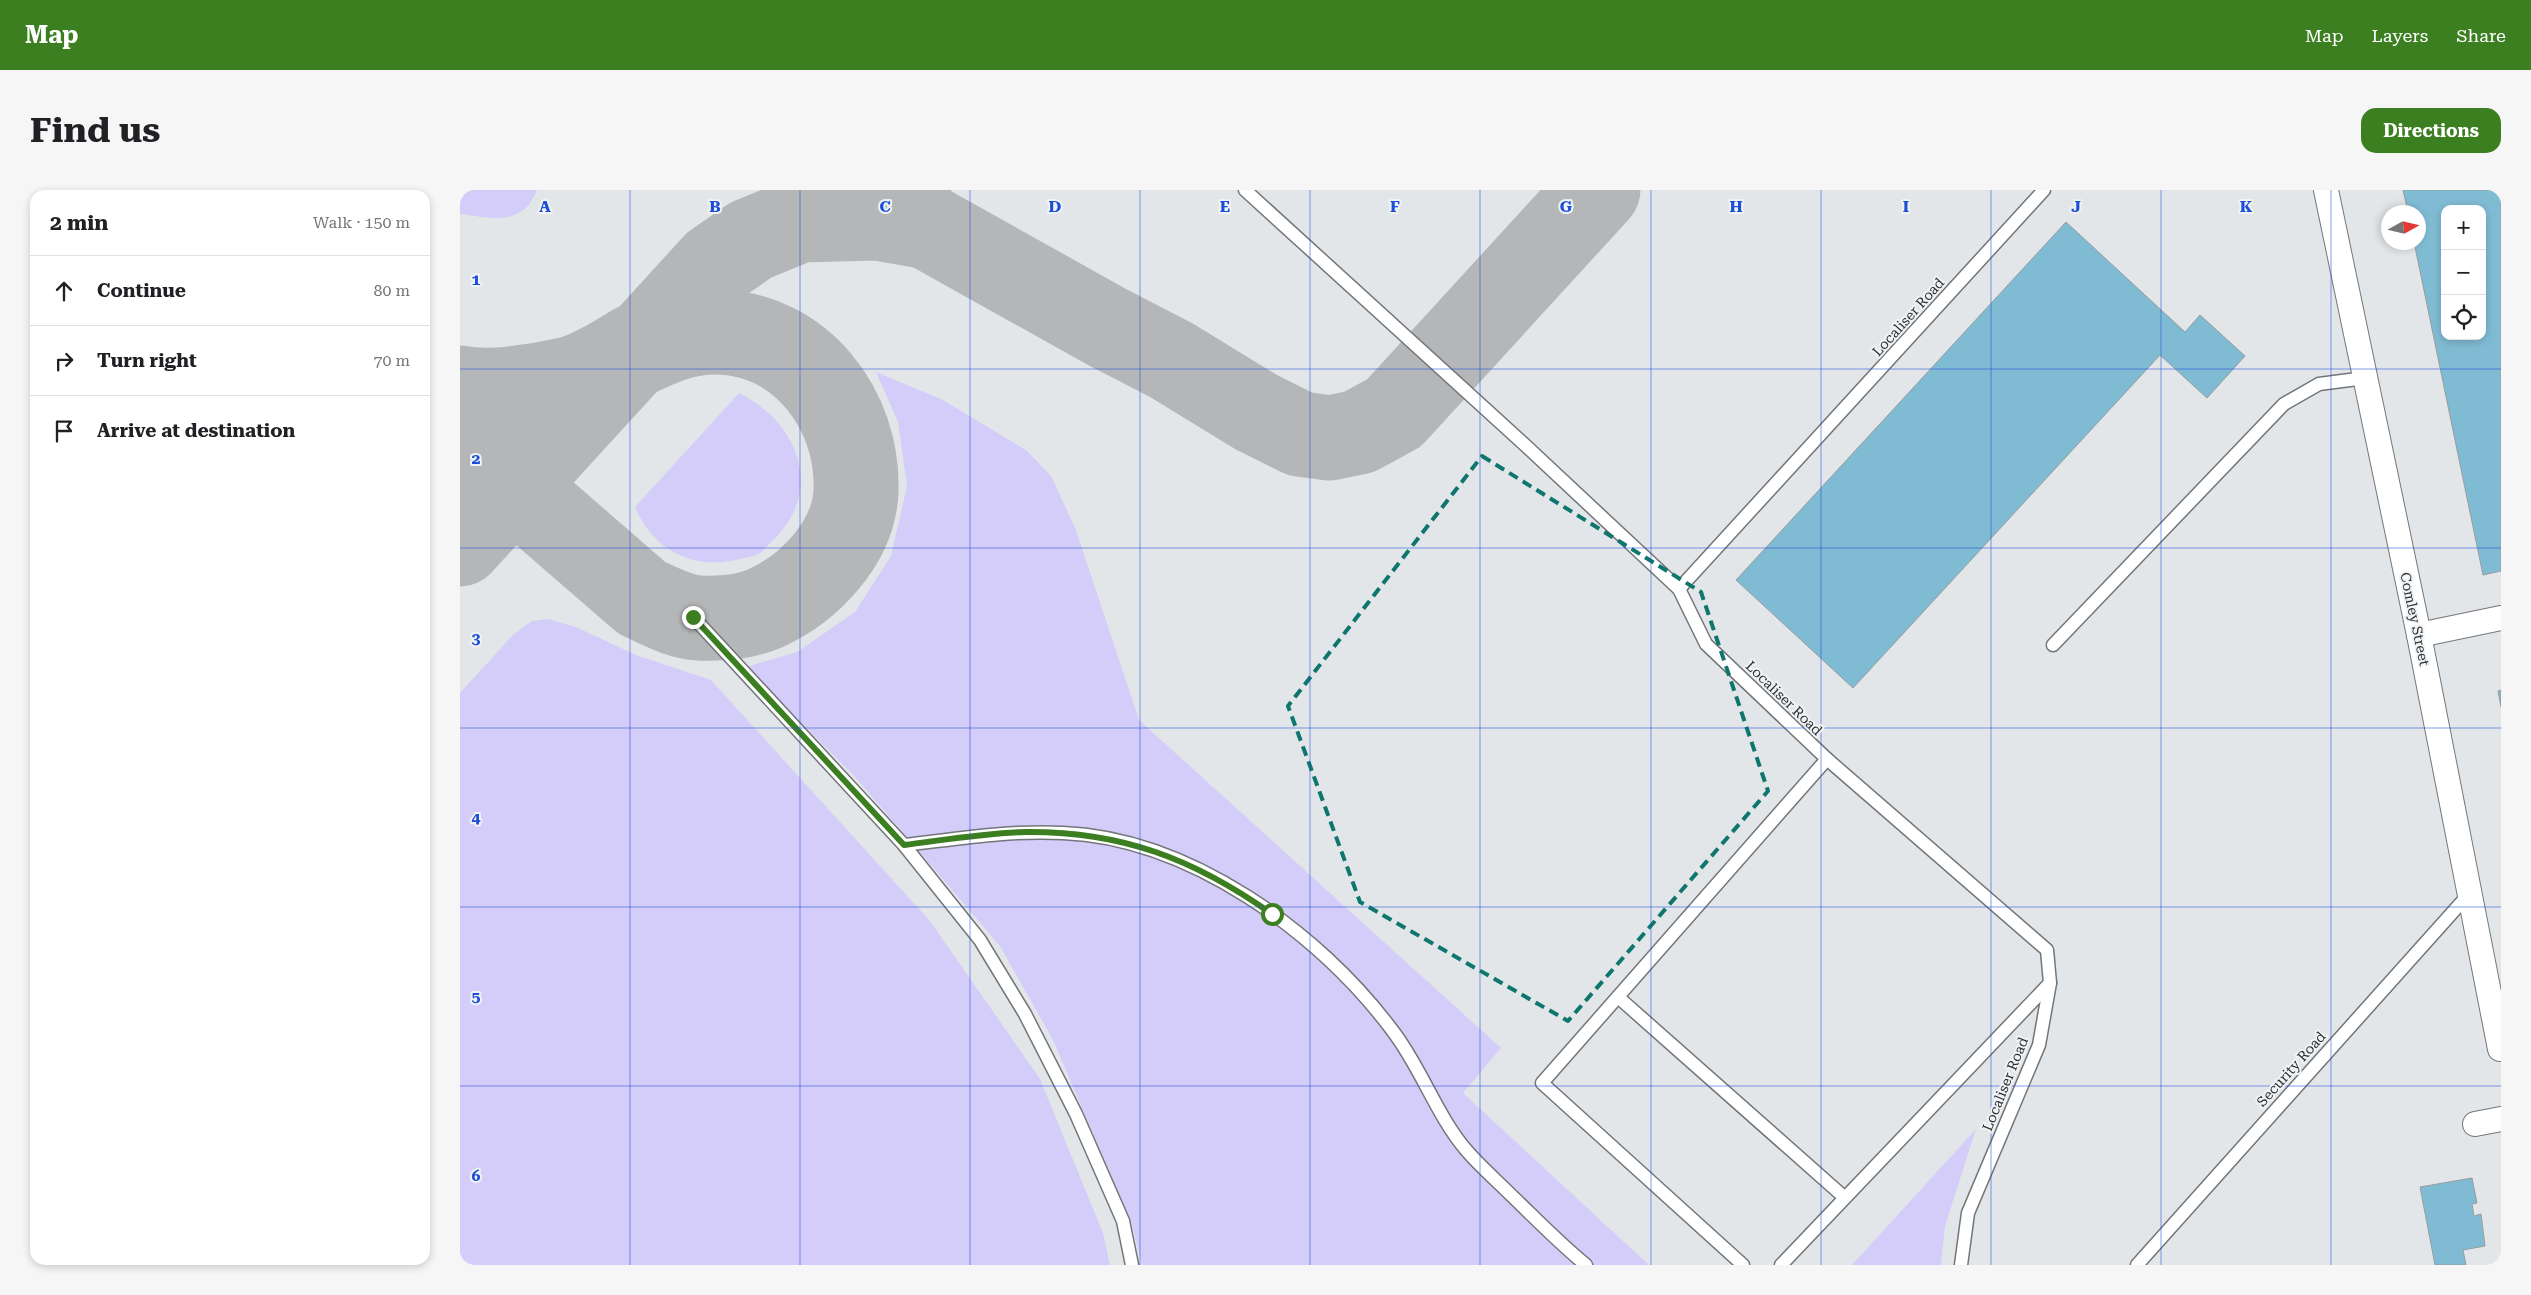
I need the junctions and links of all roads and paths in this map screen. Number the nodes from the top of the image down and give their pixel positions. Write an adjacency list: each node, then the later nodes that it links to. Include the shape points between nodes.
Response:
1 (1245, 190): 5 (lane, via 1525,444)
2 (2044, 190): 5 (lane, Localiser Road)
3 (2326, 190): 4 (street, Comley Street)
4 (2365, 378): 8 (street, Comley Street); 9 (lane, via 2318,384 2284,404)
5 (1679, 589): 10 (lane, Localiser Road, via 1706,644)
6 (693, 617): 11 (lane)
7 (2501, 618): 8 (street)
8 (2419, 635): 12 (street, Comley Street)
9 (2053, 645)
10 (1827, 759): 13 (lane, Localiser Road, via 2047,950); 14 (lane)
11 (904, 845): 20 (lane, via 980,940 1025,1014 1076,1114 1123,1221); 21 (lane, via 1023,832 1076,834 1151,849 1234,888 1320,953 1362,994 1393,1031 1467,1151)
12 (2469, 894): 15 (street, Comley Street); 25 (lane, Security Road)
13 (2050, 983): 19 (lane); 24 (lane, Localiser Road, via 2040,1045 1968,1213)
14 (1618, 996): 19 (lane); 22 (lane, via 1542,1083)
15 (2496, 1003): 16 (street, Comley Street)
16 (2500, 1050)
17 (2501, 1119): 18 (street)
18 (2475, 1124)
19 (1844, 1197): 23 (lane)
20 (1132, 1265)
21 (1586, 1265)
22 (1743, 1265)
23 (1782, 1265)
24 (1960, 1265)
25 (2137, 1265)

